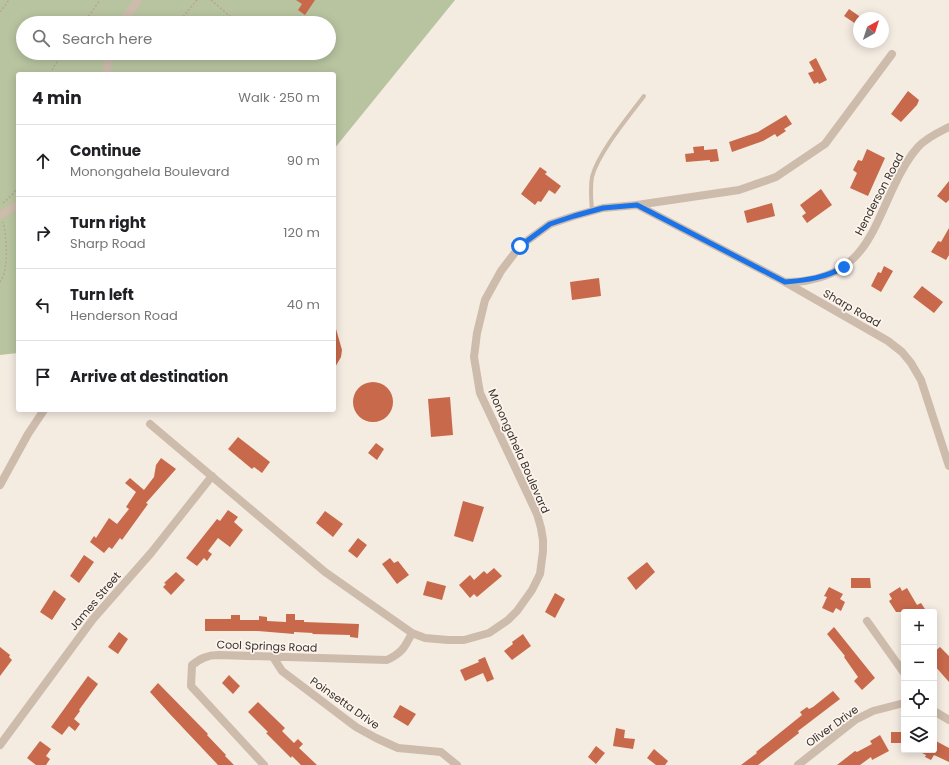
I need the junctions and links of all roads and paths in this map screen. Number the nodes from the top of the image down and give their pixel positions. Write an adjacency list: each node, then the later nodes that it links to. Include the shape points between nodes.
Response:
1 (9, 0): 6 (path)
2 (100, 0): 7 (path)
3 (138, 0): 8 (street)
4 (197, 0): 9 (path)
5 (211, 0): 10 (path)
6 (0, 12)
7 (89, 16)
8 (127, 16)
9 (184, 16)
10 (230, 16)
11 (892, 54): 19 (street, Monongahela Boulevard, via 825,144 776,177 739,190)
12 (58, 60): 14 (path)
13 (109, 60): 15 (street)
14 (52, 72)
15 (106, 72)
16 (644, 96): 21 (lane, via 598,162 590,189)
17 (949, 127): 24 (street, Henderson Road, via 919,145 906,161 871,235 855,258 831,274 810,280)
18 (16, 190): 22 (path, via 1,204)
19 (637, 205): 21 (street, Monongahela Boulevard); 24 (street, Sharp Road)
20 (16, 206): 22 (street)
21 (592, 211): 31 (street, Monongahela Boulevard, via 550,224 520,246 501,271 485,300 477,333 474,357 480,393 537,514 541,528 543,551 540,574 517,610 508,620 489,633 464,640 425,638)
22 (1, 214): 23 (path, via 6,234 6,263 4,278)
23 (0, 282)
24 (785, 282): 27 (street, Sharp Road, via 888,341 902,352 921,380)
25 (43, 412): 29 (street)
26 (150, 424): 28 (street, Monongahela Boulevard)
27 (949, 466)
28 (212, 476): 31 (street, Monongahela Boulevard, via 325,572); 37 (street, James Street, via 151,553 93,618)
29 (0, 485)
30 (867, 621): 33 (street)
31 (412, 633): 32 (street, Cool Springs Road, via 403,649 387,660)
32 (273, 657): 38 (street, Cool Springs Road, via 210,655 192,665 191,686); 39 (street, Poinsetta Drive, via 282,671 356,727 398,748 441,752)
33 (901, 669)
34 (901, 704): 40 (street, Oliver Drive, via 873,711 855,720)
35 (937, 713): 36 (street)
36 (949, 720)
37 (0, 745)
38 (264, 765)
39 (457, 765)
40 (798, 765)

